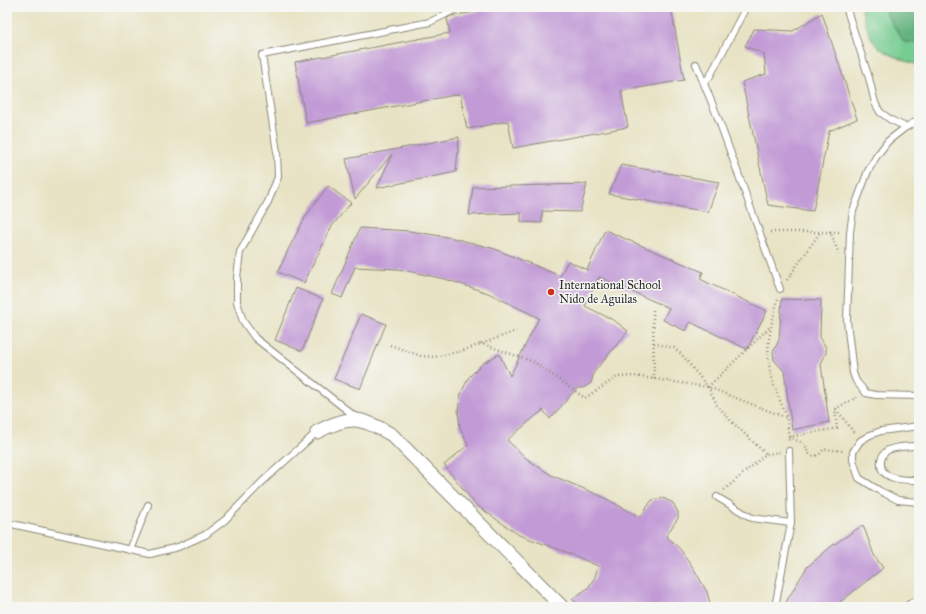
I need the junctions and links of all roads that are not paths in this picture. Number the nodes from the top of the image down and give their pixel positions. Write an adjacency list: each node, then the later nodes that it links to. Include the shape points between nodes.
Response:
1 (460, 7): 10 (lane, via 430,22 262,55 278,152 278,177 268,202 240,252 237,302 243,321 255,338)
2 (746, 7): 5 (lane)
3 (846, 7): 7 (lane, via 869,78 874,103 880,112)
4 (696, 64): 5 (lane)
5 (704, 83): 8 (lane)
6 (919, 120): 7 (lane)
7 (906, 127): 9 (lane, via 888,141 868,171 853,211 846,321 853,373 856,381 866,392 876,395)
8 (780, 289)
9 (919, 396)
10 (359, 420): 12 (street, via 344,420); 22 (street, via 392,435)
11 (919, 426): 17 (lane, via 880,431 860,441 853,452 859,478 898,500)
12 (317, 432): 21 (lane, via 225,520 205,535 178,547 150,554)
13 (919, 446): 15 (lane, via 896,447 886,451 881,458 881,466 887,476 898,480)
14 (789, 451): 20 (lane)
15 (919, 480)
16 (716, 497): 20 (lane, via 752,518)
17 (919, 502)
18 (148, 505): 21 (lane)
19 (7, 523): 21 (lane)
20 (791, 523): 23 (lane)
21 (130, 550)
22 (562, 607)
23 (775, 607)

